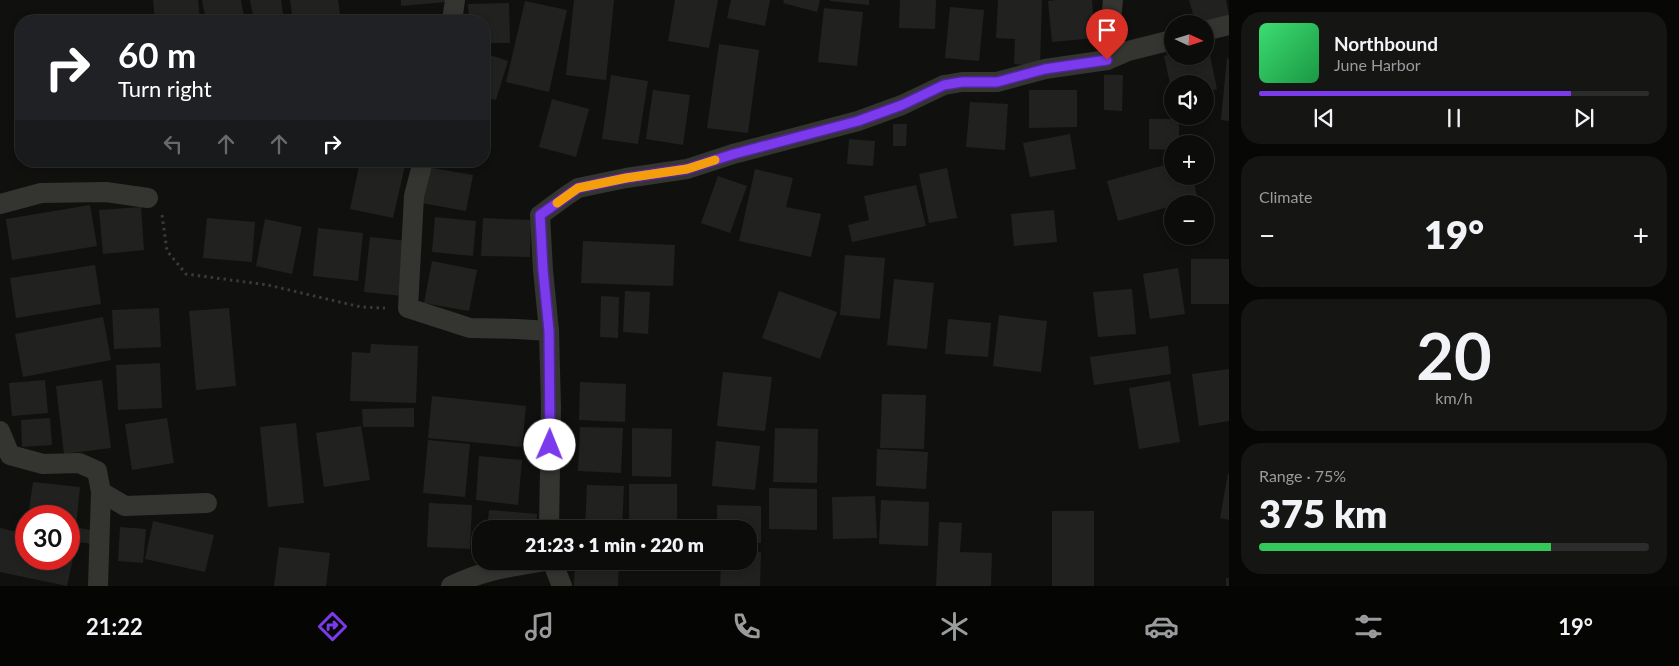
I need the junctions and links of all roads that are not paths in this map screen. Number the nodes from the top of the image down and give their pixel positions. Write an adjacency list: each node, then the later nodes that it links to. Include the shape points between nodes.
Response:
1 (455, 0): 3 (street)
2 (1113, 0): 7 (street)
3 (453, 15)
4 (1229, 25): 5 (street)
5 (1214, 29)
6 (1164, 42): 7 (street)
7 (1107, 60): 11 (street, via 1045,69 997,82 944,85 858,121 687,169 578,188 540,215)
8 (421, 167): 11 (street, via 414,196 408,308 470,328)
9 (148, 198): 10 (street, via 106,192 41,194)
10 (0, 204)
11 (549, 331): 15 (street)
12 (0, 431): 13 (street, via 10,455 44,464 79,463 97,471)
13 (101, 492): 14 (street, via 125,506); 18 (street)
14 (207, 503)
15 (549, 520)
16 (493, 570): 19 (street)
17 (556, 570): 20 (street)
18 (98, 586)
19 (451, 586)
20 (562, 586)

